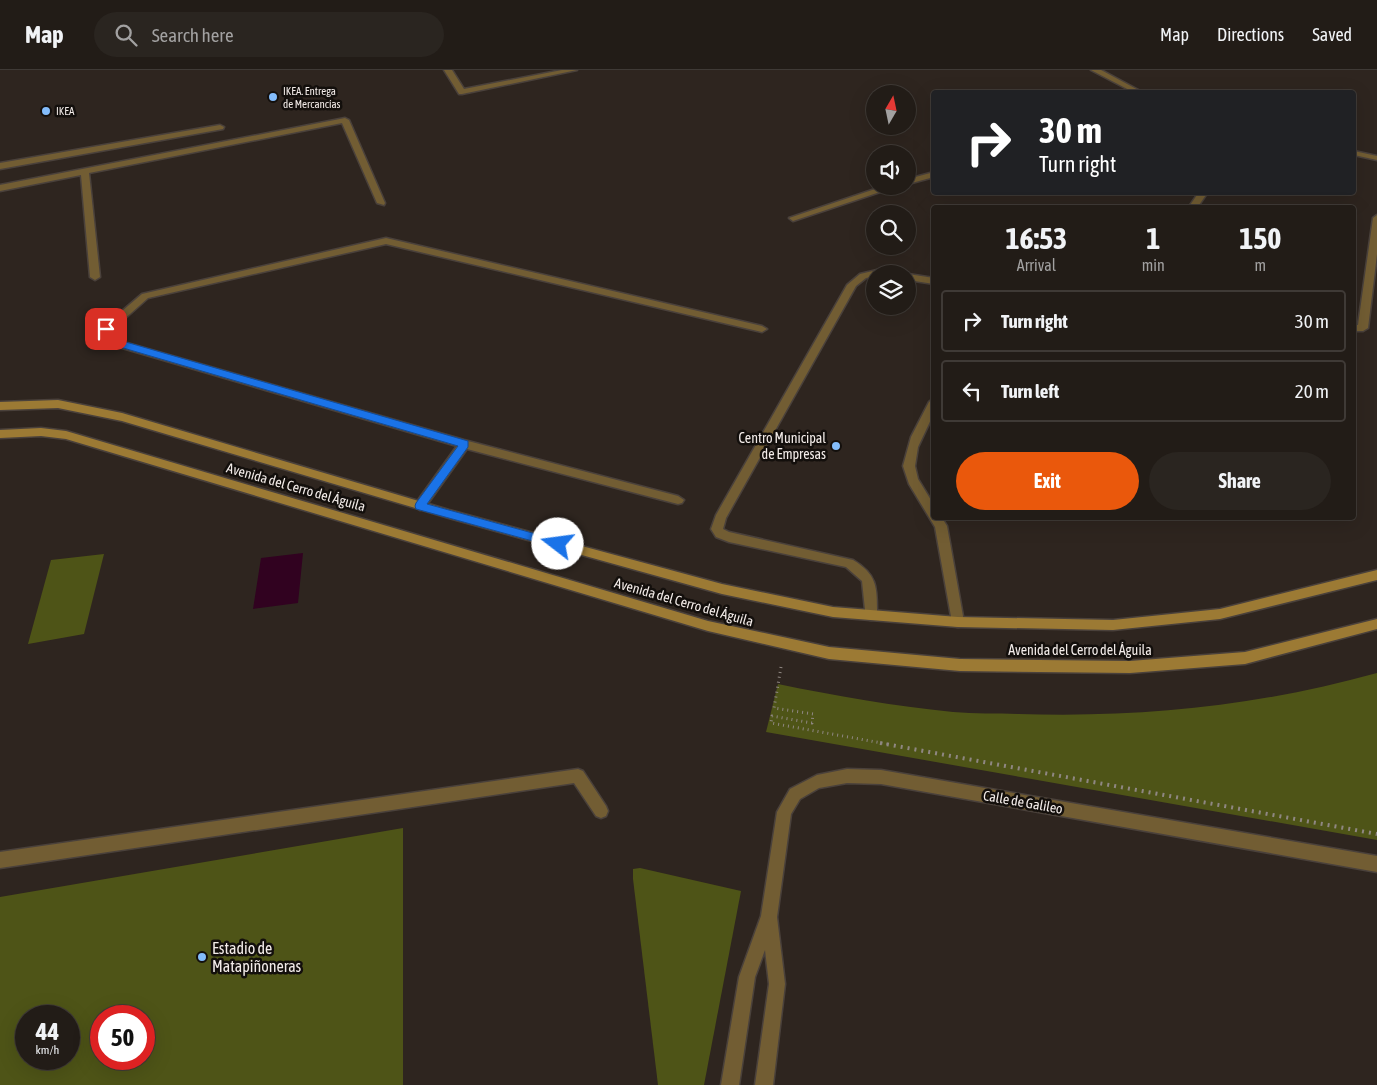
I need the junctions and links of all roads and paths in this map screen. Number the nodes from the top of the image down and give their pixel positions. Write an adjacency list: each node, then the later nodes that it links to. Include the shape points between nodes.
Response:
1 (448, 70): 2 (street, via 462,92)
2 (573, 70)
3 (1095, 70): 4 (street)
4 (1134, 90)
5 (220, 127): 8 (street)
6 (1356, 153): 7 (street)
7 (1377, 158)
8 (0, 166)
9 (85, 171): 12 (street); 14 (street, via 345,120); 18 (street)
10 (931, 175): 11 (street)
11 (916, 180)
12 (0, 188)
13 (866, 195): 15 (street)
14 (381, 203)
15 (793, 218)
16 (1377, 218): 21 (street, via 1363,328)
17 (866, 274): 32 (street, via 852,285 720,518 717,529 729,537 849,563 863,571 869,581)
18 (95, 277)
19 (916, 278): 20 (street)
20 (931, 281)
21 (1356, 328)
22 (762, 329): 26 (street, via 386,241 145,296 106,329 116,342)
23 (0, 406): 28 (main road, Avenida del Cerro del Águila, via 58,404 122,417)
24 (931, 408): 29 (street, via 910,452 909,465 910,474)
25 (0, 434): 35 (main road, Avenida del Cerro del Águila, via 41,432 66,435 708,626)
26 (464, 444): 27 (street); 28 (street)
27 (678, 500)
28 (420, 506): 32 (main road, Avenida del Cerro del Águila, via 722,589 833,612)
29 (931, 509)
30 (937, 520): 33 (street)
31 (1377, 575): 33 (main road, Avenida del Cerro del Águila, via 1220,614 1113,625)
32 (871, 615): 33 (main road, Avenida del Cerro del Águila)
33 (958, 622)
34 (1377, 624): 35 (main road, Avenida del Cerro del Águila, via 1245,658 1130,668 960,666 829,653)
35 (784, 644): 37 (path, via 774,708 813,714 812,723 772,716 771,723)
36 (601, 811): 38 (street, via 578,776)
37 (1377, 834)
38 (0, 860)
39 (1377, 864): 40 (street, Calle de Galileo, via 881,777 847,776 817,782 795,794 784,812)
40 (769, 916): 41 (street, Calle de Galileo, via 747,977); 42 (street, Calle de Galileo, via 777,984)
41 (730, 1085)
42 (764, 1085)

